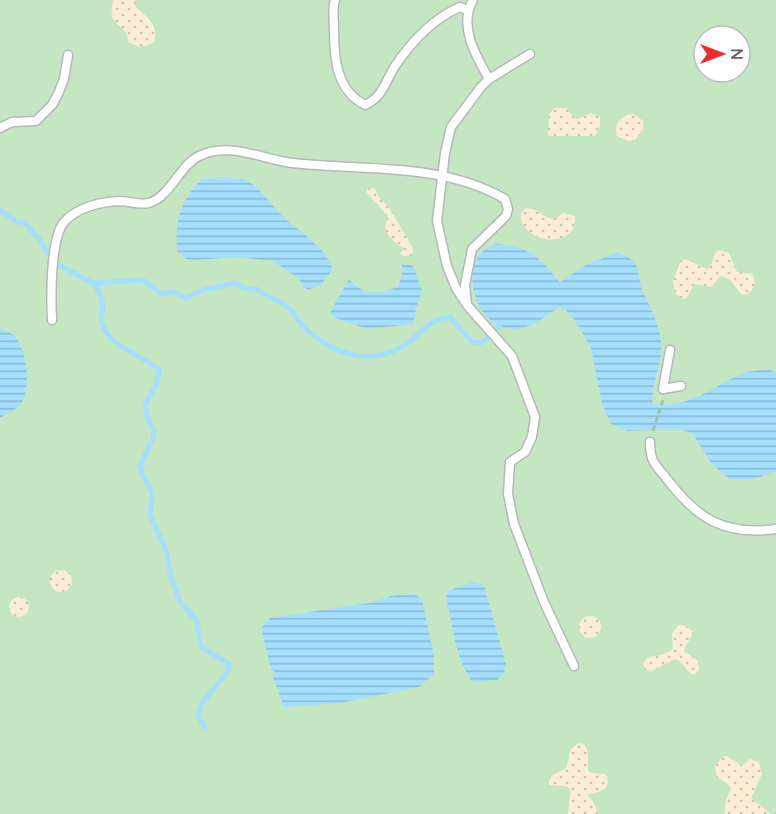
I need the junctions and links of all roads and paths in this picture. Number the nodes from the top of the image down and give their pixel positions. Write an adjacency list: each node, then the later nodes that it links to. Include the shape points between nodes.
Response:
1 (335, 0): 3 (lane, via 334,55 339,73 355,100 365,105 376,100 428,25 460,7)
2 (473, 0): 3 (lane)
3 (467, 10): 6 (lane, via 467,28)
4 (530, 54): 6 (lane)
5 (68, 55): 7 (lane, via 64,79 52,105 36,121 12,122)
6 (489, 79): 8 (lane, via 451,127)
7 (0, 128)
8 (444, 176): 9 (lane, via 437,221 439,237 456,288); 9 (lane, via 489,189 505,199 508,209 501,222 471,249 465,285); 10 (lane, via 290,163 230,150 199,156 153,202 102,204 78,210 63,223 53,267)
9 (467, 305): 16 (lane, via 513,356 535,417 525,452 510,462 508,494 514,524)
10 (52, 320)
11 (670, 350): 12 (lane, via 663,389)
12 (681, 386)
13 (664, 395): 14 (path)
14 (650, 442): 15 (lane, via 650,457 676,492 708,521 738,529)
15 (776, 529)
16 (574, 666)

